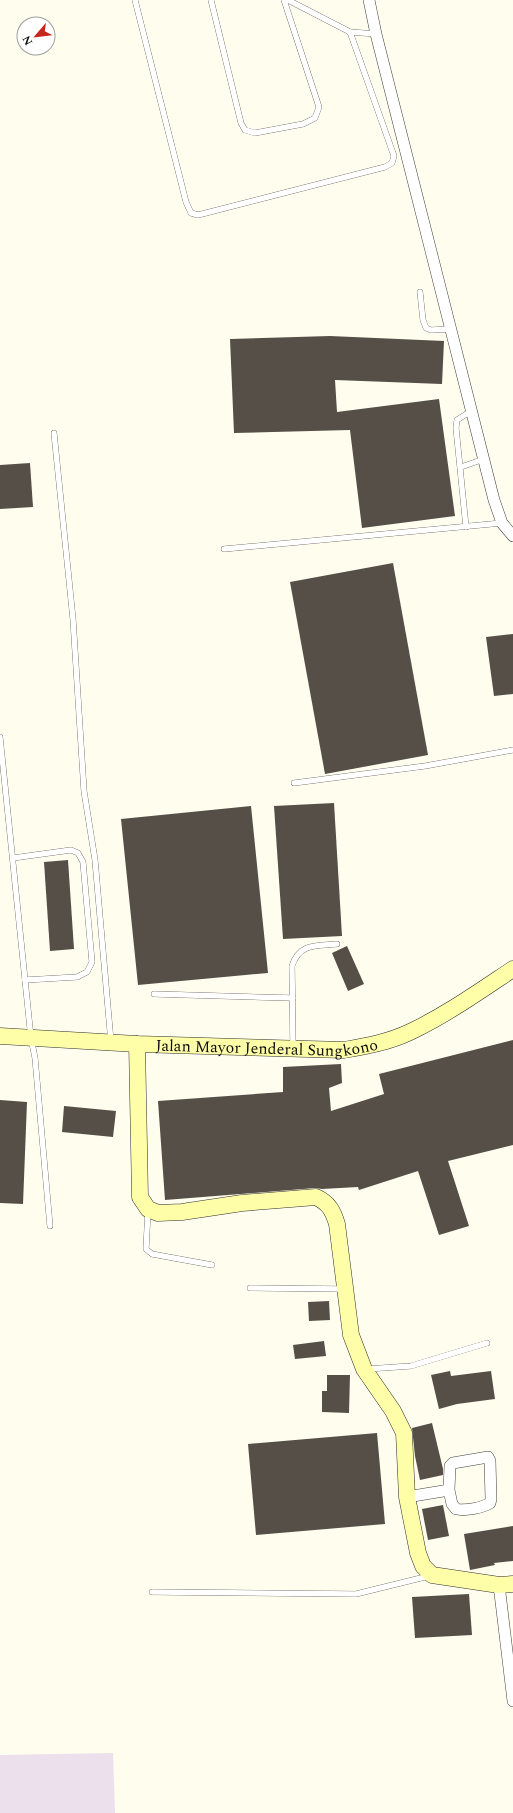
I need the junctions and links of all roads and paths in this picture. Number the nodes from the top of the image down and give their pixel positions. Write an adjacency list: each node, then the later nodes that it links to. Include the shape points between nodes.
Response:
1 (135, 0): 6 (lane, via 186,202 191,213 198,215 385,167 392,163 394,156)
2 (211, 0): 3 (lane, via 241,122 246,130 255,133 303,124 315,118 319,107)
3 (284, 0)
4 (288, 0): 6 (lane)
5 (368, 0): 7 (street)
6 (350, 32): 7 (lane)
7 (376, 34): 9 (street)
8 (420, 292): 9 (lane, via 426,328)
9 (451, 329): 10 (street)
10 (472, 410): 12 (street); 13 (lane, via 457,420)
11 (54, 433): 29 (lane, via 73,619 84,791 95,860)
12 (484, 459): 13 (lane); 14 (street)
13 (461, 467): 15 (lane)
14 (502, 523): 15 (lane); 16 (street)
15 (466, 526): 17 (lane)
16 (513, 536)
17 (224, 549)
18 (0, 737): 21 (lane)
19 (513, 750): 20 (lane, via 425,766)
20 (294, 783)
21 (12, 858): 24 (lane); 24 (lane, via 70,850 78,853 83,862 92,962 87,972 77,977)
22 (337, 944): 26 (lane, via 304,948 296,955 292,966)
23 (513, 969): 31 (street, Jalan Mayor Jenderal Sungkono, via 465,1001 410,1032 376,1044 344,1050)
24 (25, 980): 28 (lane)
25 (154, 994): 26 (lane)
26 (293, 998): 31 (lane)
27 (0, 1036): 28 (street, Jalan Mayor Jenderal Sungkono)
28 (31, 1038): 29 (street, Jalan Mayor Jenderal Sungkono); 33 (lane, via 36,1058)
29 (111, 1043): 30 (street, Jalan Mayor Jenderal Sungkono)
30 (137, 1044): 31 (street, Jalan Mayor Jenderal Sungkono); 32 (street, via 140,1197)
31 (293, 1049)
32 (148, 1209): 34 (lane, via 146,1249 152,1254); 36 (street, via 158,1213 182,1212 242,1203 316,1197 327,1202 334,1214 342,1253)
33 (50, 1226)
34 (212, 1265)
35 (250, 1288): 36 (lane)
36 (344, 1289): 38 (street, via 351,1335)
37 (487, 1342): 38 (lane, via 411,1366)
38 (364, 1369): 40 (street, via 393,1411 404,1433)
39 (450, 1490): 39 (street, via 450,1466 488,1457 490,1503 456,1509 452,1504); 40 (street)
40 (407, 1497): 41 (street, via 418,1553 423,1566)
41 (432, 1575): 42 (street); 43 (lane, via 356,1594)
42 (506, 1584): 44 (street)
43 (152, 1592)
44 (513, 1701)

